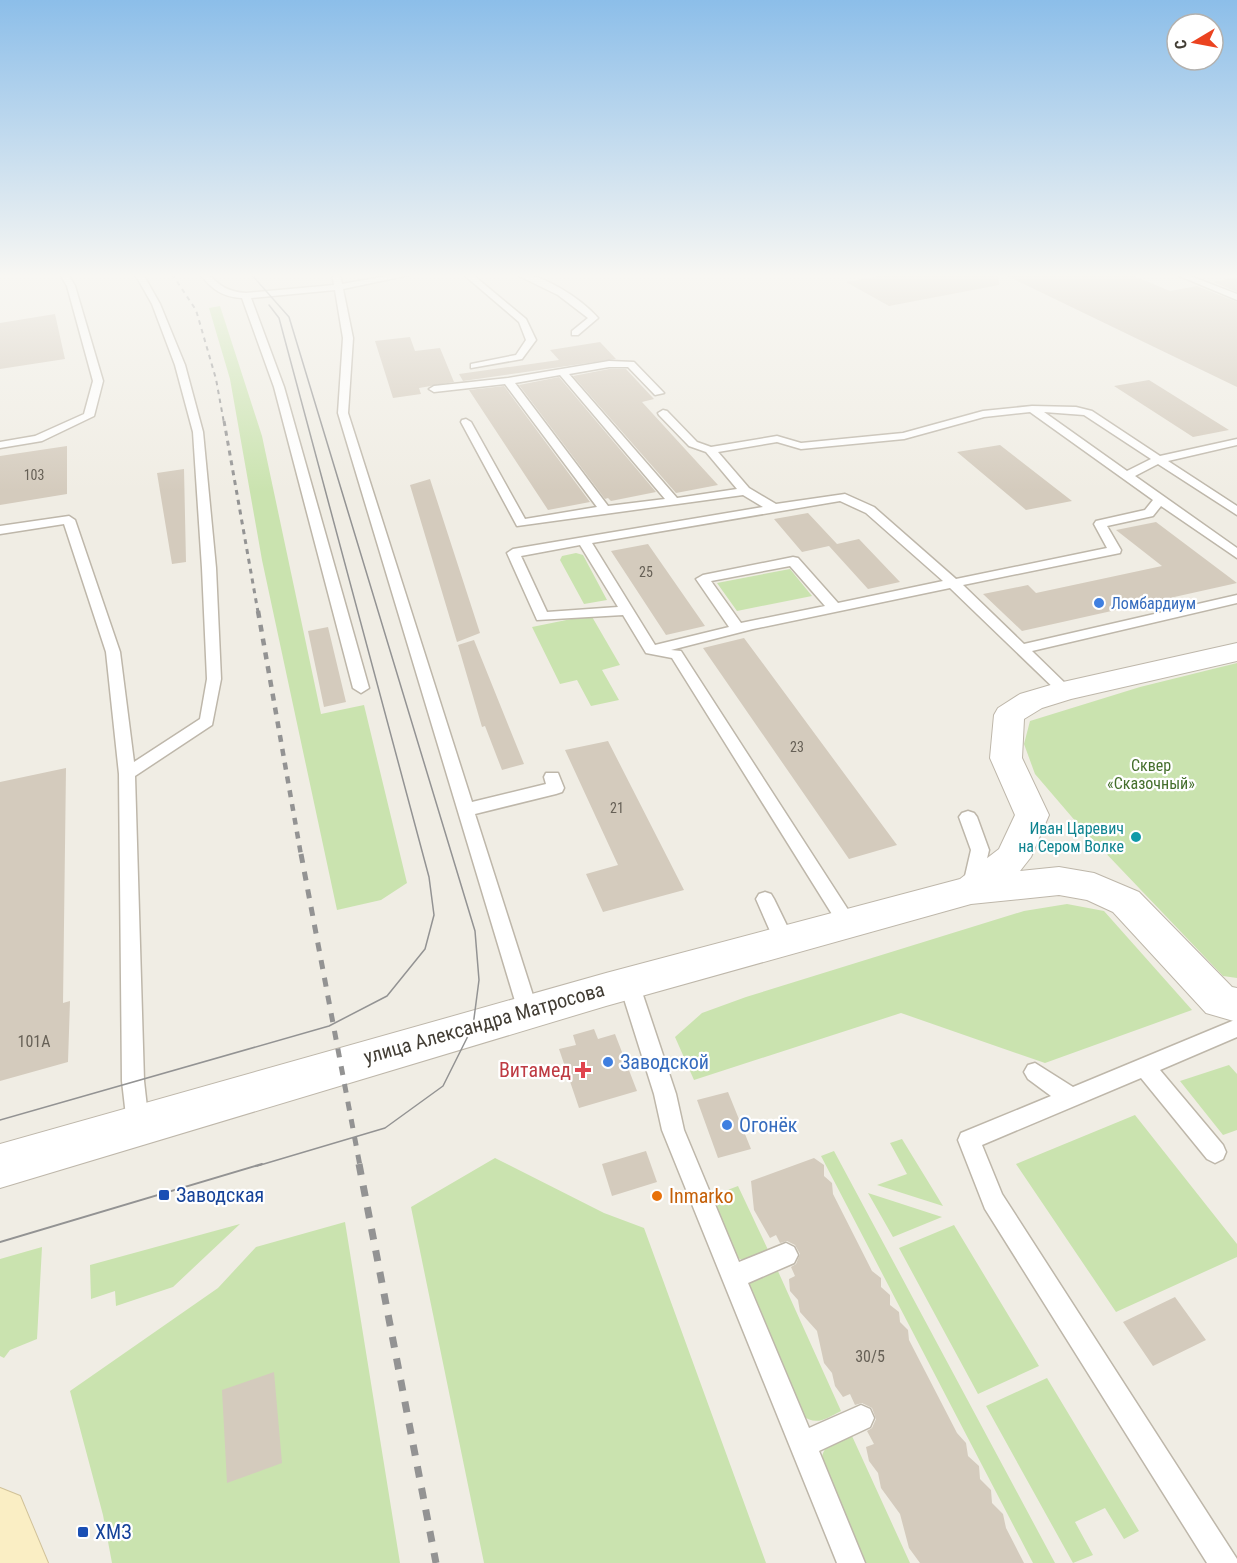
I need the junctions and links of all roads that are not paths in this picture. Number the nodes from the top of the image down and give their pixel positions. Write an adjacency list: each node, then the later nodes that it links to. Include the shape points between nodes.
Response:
1 (89, 347): 15 (lane, via 98,381 89,416 38,439)
2 (173, 347): 38 (lane, via 198,432 214,679 207,721)
3 (264, 347): 36 (lane, via 279,387)
4 (347, 347): 40 (lane, via 343,413)
5 (526, 347): 6 (lane, via 519,357)
6 (474, 366)
7 (562, 372): 8 (lane); 10 (lane, via 631,364); 21 (lane)
8 (508, 381): 9 (lane); 23 (lane)
9 (434, 389)
10 (659, 393)
11 (1032, 409): 16 (lane, via 983,414 904,436 801,446 777,439); 17 (lane, via 1088,412); 18 (lane)
12 (663, 413): 16 (lane, via 693,444)
13 (466, 422): 23 (lane, via 521,523)
14 (1237, 442): 17 (lane)
15 (0, 445)
16 (710, 450): 19 (lane)
17 (1160, 459): 18 (lane); 24 (lane)
18 (1127, 476): 20 (lane)
19 (745, 491): 21 (lane); 22 (lane)
20 (1160, 499): 27 (lane); 28 (lane, via 1149,513 1100,524 1114,550)
21 (674, 502): 23 (lane)
22 (772, 507): 26 (lane); 28 (lane, via 841,497 854,502 870,510)
23 (606, 511)
24 (1237, 511)
25 (0, 530): 38 (lane, via 69,520 113,652)
26 (584, 541): 31 (lane); 31 (lane, via 513,553 542,617)
27 (1237, 554)
28 (952, 582): 30 (lane); 33 (lane)
29 (1237, 599): 33 (lane)
30 (835, 608): 32 (lane); 32 (lane, via 793,561 703,579)
31 (626, 611): 34 (lane)
32 (738, 628): 34 (lane)
33 (1021, 649): 37 (lane)
34 (651, 650): 44 (lane, via 676,654 698,697)
35 (1237, 652): 37 (street, улица Александра Матросова)
36 (361, 688)
37 (1065, 691): 42 (street, улица Александра Матросова, via 1031,701 1009,715 1006,759 1032,815 1013,857)
38 (127, 774): 53 (lane)
39 (552, 777): 40 (lane, via 556,788)
40 (465, 810): 48 (lane)
41 (968, 817): 42 (lane, via 980,850)
42 (971, 890): 44 (street, улица Александра Матросова); 47 (street, улица Александра Матросова, via 1059,880 1094,887 1126,902 1220,1001)
43 (765, 899): 45 (lane)
44 (847, 922): 45 (street, улица Александра Матросова)
45 (784, 940): 46 (street, улица Александра Матросова)
46 (629, 983): 48 (street, улица Александра Матросова); 57 (lane, via 673,1130)
47 (1237, 1005)
48 (528, 1011): 53 (street, улица Александра Матросова)
49 (1237, 1028): 50 (lane)
50 (1146, 1068): 52 (lane); 54 (lane)
51 (1035, 1072): 52 (lane)
52 (1070, 1097): 63 (lane, via 969,1140 993,1201)
53 (138, 1125): 55 (street, улица Александра Матросова)
54 (1215, 1152)
55 (0, 1166)
56 (786, 1255): 57 (lane)
57 (732, 1277): 59 (lane)
58 (861, 1418): 59 (lane)
59 (802, 1445): 62 (lane)
60 (0, 1516): 61 (main road)
61 (19, 1563)
62 (851, 1563)
63 (1224, 1563)

